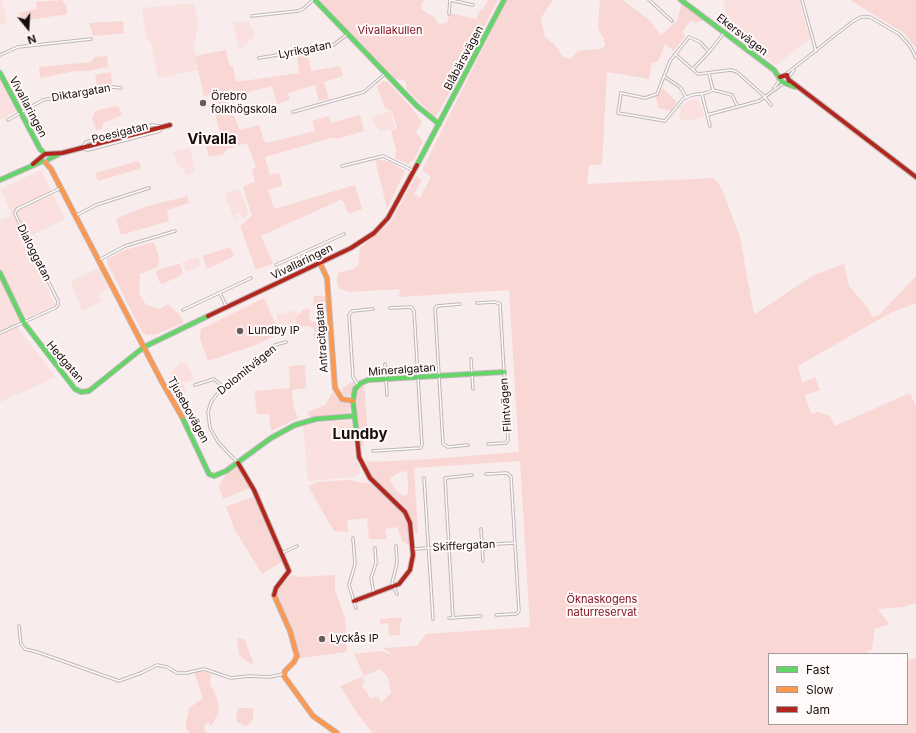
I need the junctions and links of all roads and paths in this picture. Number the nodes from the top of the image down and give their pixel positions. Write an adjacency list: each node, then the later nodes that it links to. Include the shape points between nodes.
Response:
1 (314, 0): 9 (street, via 298,11); 12 (street)
2 (450, 0): 7 (street); 8 (street)
3 (504, 0): 41 (street, Blåbärsvägen)
4 (649, 0): 10 (street)
5 (681, 0): 11 (street, Ekersvägen)
6 (802, 0): 14 (street)
7 (473, 5)
8 (448, 14)
9 (252, 16)
10 (672, 21)
11 (724, 33): 15 (street); 26 (street, Ekersvägen)
12 (348, 34): 18 (street, Lyrikgatan, via 332,46); 23 (street)
13 (90, 39): 17 (street, via 18,47)
14 (816, 51): 19 (street, via 855,20 868,17 899,34 910,46); 21 (street)
15 (709, 52): 16 (street, via 700,42 690,37); 20 (street)
16 (675, 54): 20 (street); 25 (street)
17 (0, 55)
18 (259, 58)
19 (916, 58)
20 (693, 69): 24 (street, via 699,74)
21 (795, 69): 26 (street); 26 (street)
22 (0, 73): 37 (street, Vivallaringen)
23 (386, 73): 38 (street, via 364,92); 41 (street)
24 (709, 74): 29 (street); 33 (street, via 735,71)
25 (664, 76): 34 (street, via 680,87); 34 (street, via 659,92 654,96 644,98 621,92 618,112 665,120)
26 (785, 77): 27 (street); 30 (street, Ekersvägen); 31 (street)
27 (784, 83): 30 (street); 31 (street)
28 (121, 88): 37 (street, Diktargatan, via 114,87 46,100)
29 (713, 90): 32 (street); 35 (street, via 732,95)
30 (801, 90): 47 (street)
31 (771, 91): 33 (street)
32 (702, 94): 34 (street); 39 (street)
33 (764, 96): 35 (street, via 759,100); 36 (street)
34 (686, 97)
35 (737, 105): 39 (street)
36 (771, 105)
37 (21, 112): 40 (street, Diktargatan); 44 (street, Vivallaringen)
38 (293, 112)
39 (707, 115): 43 (street)
40 (8, 120)
41 (439, 124): 46 (street, Vivallaringen)
42 (170, 126): 44 (street, Poesigatan)
43 (710, 126)
44 (45, 158): 48 (street, Poesigatan); 49 (street, Vivallaringen)
45 (342, 166): 46 (street, via 383,156)
46 (414, 171): 56 (street, Vivallaringen, via 393,210 378,229 357,245)
47 (916, 177)
48 (0, 180)
49 (61, 188): 51 (street, Vivallaringen); 68 (street, Dialoggatan, via 15,212 58,301 55,308)
50 (150, 188): 51 (street, via 96,205)
51 (75, 216): 55 (street, Vivallaringen)
52 (175, 231): 55 (street, via 125,246)
53 (344, 234): 54 (street)
54 (298, 255): 57 (street); 58 (street)
55 (98, 260): 71 (street, Vivallaringen)
56 (320, 263): 58 (street, Vivallaringen); 84 (street, Antracitgatan, via 327,278 335,388 342,399)
57 (276, 265)
58 (306, 270): 64 (street, Vivallaringen)
59 (0, 273): 68 (street, Hedgatan)
60 (251, 278): 61 (street)
61 (220, 292): 64 (street); 66 (street)
62 (477, 303): 74 (street, via 500,304)
63 (460, 304): 76 (street, via 435,308)
64 (227, 308): 71 (street, Vivallaringen)
65 (390, 308): 77 (street, via 411,307 414,310)
66 (183, 310)
67 (373, 310): 80 (street, via 352,311 349,315 353,377)
68 (24, 323): 69 (street); 71 (street, Hedgatan, via 57,368 75,389 81,392 91,390)
69 (0, 333)
70 (286, 342): 81 (street, Dolomitvägen, via 275,345)
71 (144, 347): 89 (street, Tjusebovägen, via 190,430 209,474 217,475)
72 (471, 359): 75 (street)
73 (385, 364): 78 (street)
74 (504, 372): 75 (street, Mineralgatan); 86 (street, Flintvägen, via 508,440 506,443)
75 (472, 374): 76 (street, Mineralgatan); 82 (street)
76 (439, 376): 77 (street, Mineralgatan); 87 (street, via 443,444 448,447)
77 (418, 378): 78 (street, Mineralgatan); 88 (street, via 422,447)
78 (386, 379): 80 (street, Mineralgatan, via 368,380); 83 (street)
79 (195, 385): 81 (street, via 214,379)
80 (358, 385): 84 (street, Mineralgatan)
81 (223, 387): 89 (street, Dolomitvägen, via 211,402 208,412 209,423 214,437)
82 (472, 389)
83 (387, 395)
84 (353, 402): 85 (street, Mineralgatan)
85 (354, 416): 89 (street, via 316,419 295,425 271,438); 102 (street, Mineralgatan, via 356,447 361,463 370,478 405,512 410,523)
86 (488, 444)
87 (468, 445)
88 (373, 451)
89 (238, 463): 103 (street, via 251,483)
90 (486, 474): 95 (street, via 510,475)
91 (472, 475): 99 (street, via 445,478)
92 (424, 478): 101 (street)
93 (481, 529): 96 (street)
94 (353, 538): 108 (street, via 355,564 349,585)
95 (515, 543): 96 (street, Skiffergatan); 110 (street, via 519,611 516,614)
96 (482, 545): 99 (street, Skiffergatan); 104 (street)
97 (297, 546): 103 (street)
98 (396, 546): 105 (street, via 397,563)
99 (449, 547): 101 (street, Skiffergatan); 113 (street)
100 (375, 548): 106 (street, via 376,563 371,578)
101 (428, 548): 102 (street, Skiffergatan); 114 (street)
102 (412, 549): 105 (street, Mineralgatan, via 409,572 403,580)
103 (282, 553): 116 (street, via 289,571 276,588 274,599 290,631 297,656)
104 (483, 561)
105 (392, 587): 106 (street, Mineralgatan); 107 (street)
106 (374, 594): 108 (street, Mineralgatan)
107 (397, 594)
108 (354, 601): 109 (street)
109 (356, 608)
110 (496, 615)
111 (481, 616): 113 (street)
112 (449, 618): 113 (street)
113 (453, 618)
114 (433, 619)
115 (19, 626): 116 (street, via 21,644 25,649 119,681 157,665 177,673 204,669 231,678)
116 (284, 674): 117 (street, via 287,682 314,716)
117 (337, 733)

